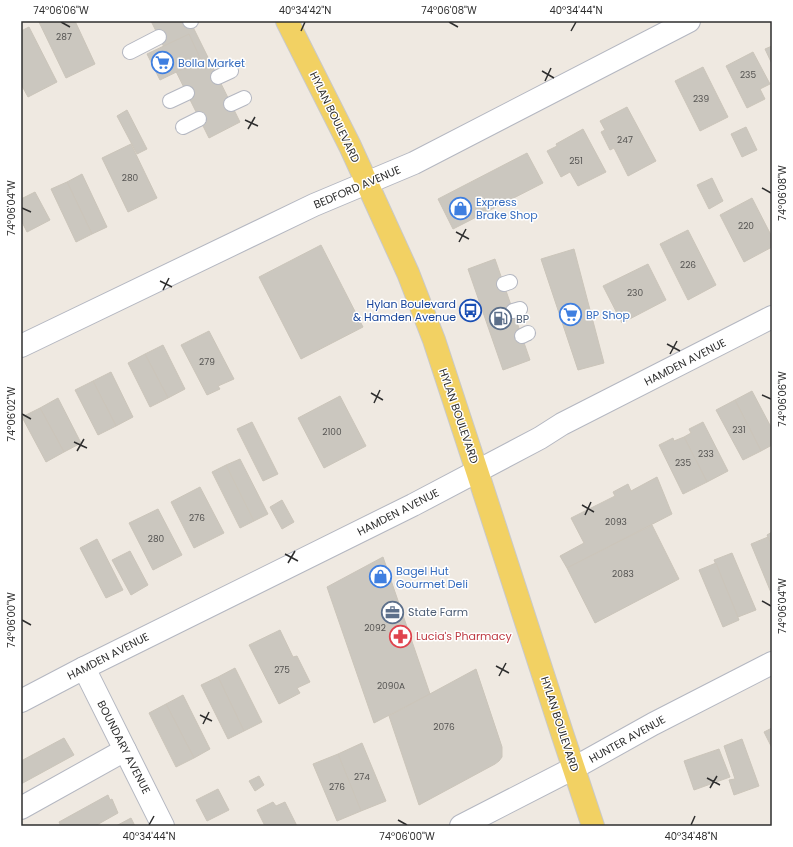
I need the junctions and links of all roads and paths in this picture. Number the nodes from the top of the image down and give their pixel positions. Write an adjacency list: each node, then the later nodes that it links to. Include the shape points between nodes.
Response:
1 (287, 21): 13 (main road, HYLAN BOULEVARD)
2 (688, 21): 13 (street, BEDFORD AVENUE, via 414,163)
3 (159, 37): 4 (lane)
4 (130, 52)
5 (231, 71): 6 (lane)
6 (218, 77)
7 (187, 93): 9 (lane)
8 (244, 98): 10 (lane)
9 (170, 101)
10 (231, 104)
11 (199, 119): 12 (lane)
12 (183, 127)
13 (367, 183): 15 (street, BEDFORD AVENUE, via 300,212); 16 (main road, HYLAN BOULEVARD, via 408,273 434,340)
14 (772, 317): 16 (street, HAMDEN AVENUE, via 562,424)
15 (21, 346)
16 (477, 471): 18 (street, HAMDEN AVENUE); 21 (main road, HYLAN BOULEVARD)
17 (772, 663): 21 (street, HUNTER AVENUE)
18 (84, 668): 19 (street, HAMDEN AVENUE); 20 (street, BOUNDARY AVENUE)
19 (21, 701)
20 (125, 750): 22 (street); 23 (street, BOUNDARY AVENUE)
21 (574, 768): 24 (street, HUNTER AVENUE); 25 (main road, HYLAN BOULEVARD)
22 (21, 808)
23 (163, 826)
24 (461, 826)
25 (593, 826)

